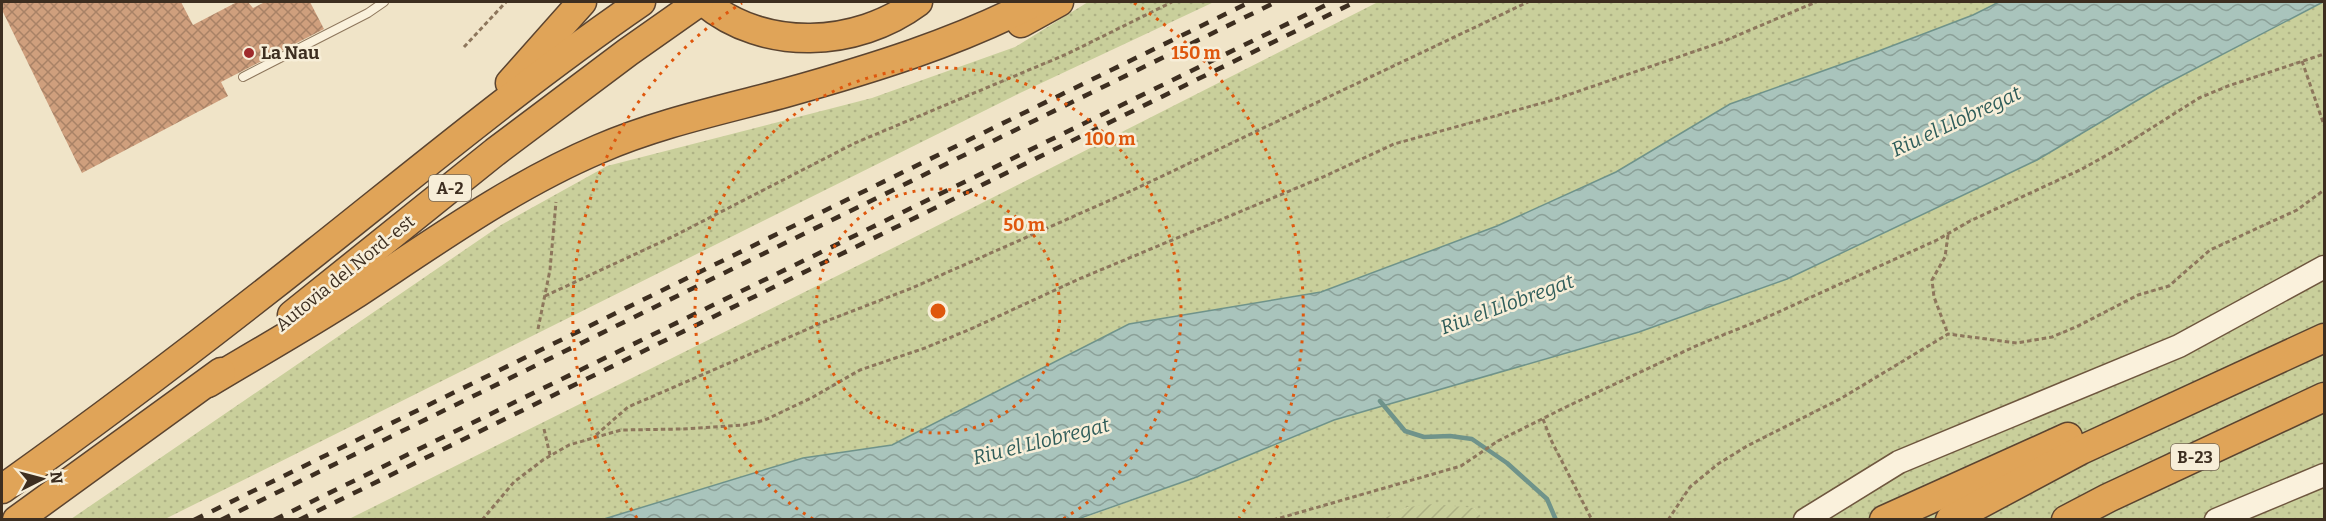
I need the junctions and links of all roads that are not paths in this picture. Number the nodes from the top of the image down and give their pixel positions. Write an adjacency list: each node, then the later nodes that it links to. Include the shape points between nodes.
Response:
1 (384, 2): 8 (lane)
2 (582, 2): 10 (highway)
3 (641, 2): 10 (highway, Autovia del Nord-est / A-2)
4 (701, 2): 5 (highway, via 758,30 805,38 860,31); 13 (highway, Autovia del Nord-est / A-2, via 495,152)
5 (918, 2)
6 (1035, 2): 9 (highway, via 952,41)
7 (1059, 2): 9 (highway, via 1005,31 906,70)
8 (243, 77)
9 (782, 94): 13 (highway, via 634,135 543,176)
10 (466, 131): 17 (highway, Autovia del Nord-est / A-2, via 200,342)
11 (2325, 267): 19 (main road, via 2179,346 1899,462)
12 (2325, 338): 14 (highway)
13 (208, 383): 18 (highway, Autovia del Nord-est / A-2)
14 (2198, 395): 20 (highway, via 2098,424); 21 (highway, via 2081,450)
15 (2325, 398): 22 (highway, B-23)
16 (2325, 475): 23 (main road)
17 (2, 489)
18 (17, 519)
19 (1805, 519)
20 (1884, 519)
21 (1950, 519)
22 (2066, 519)
23 (2216, 519)

